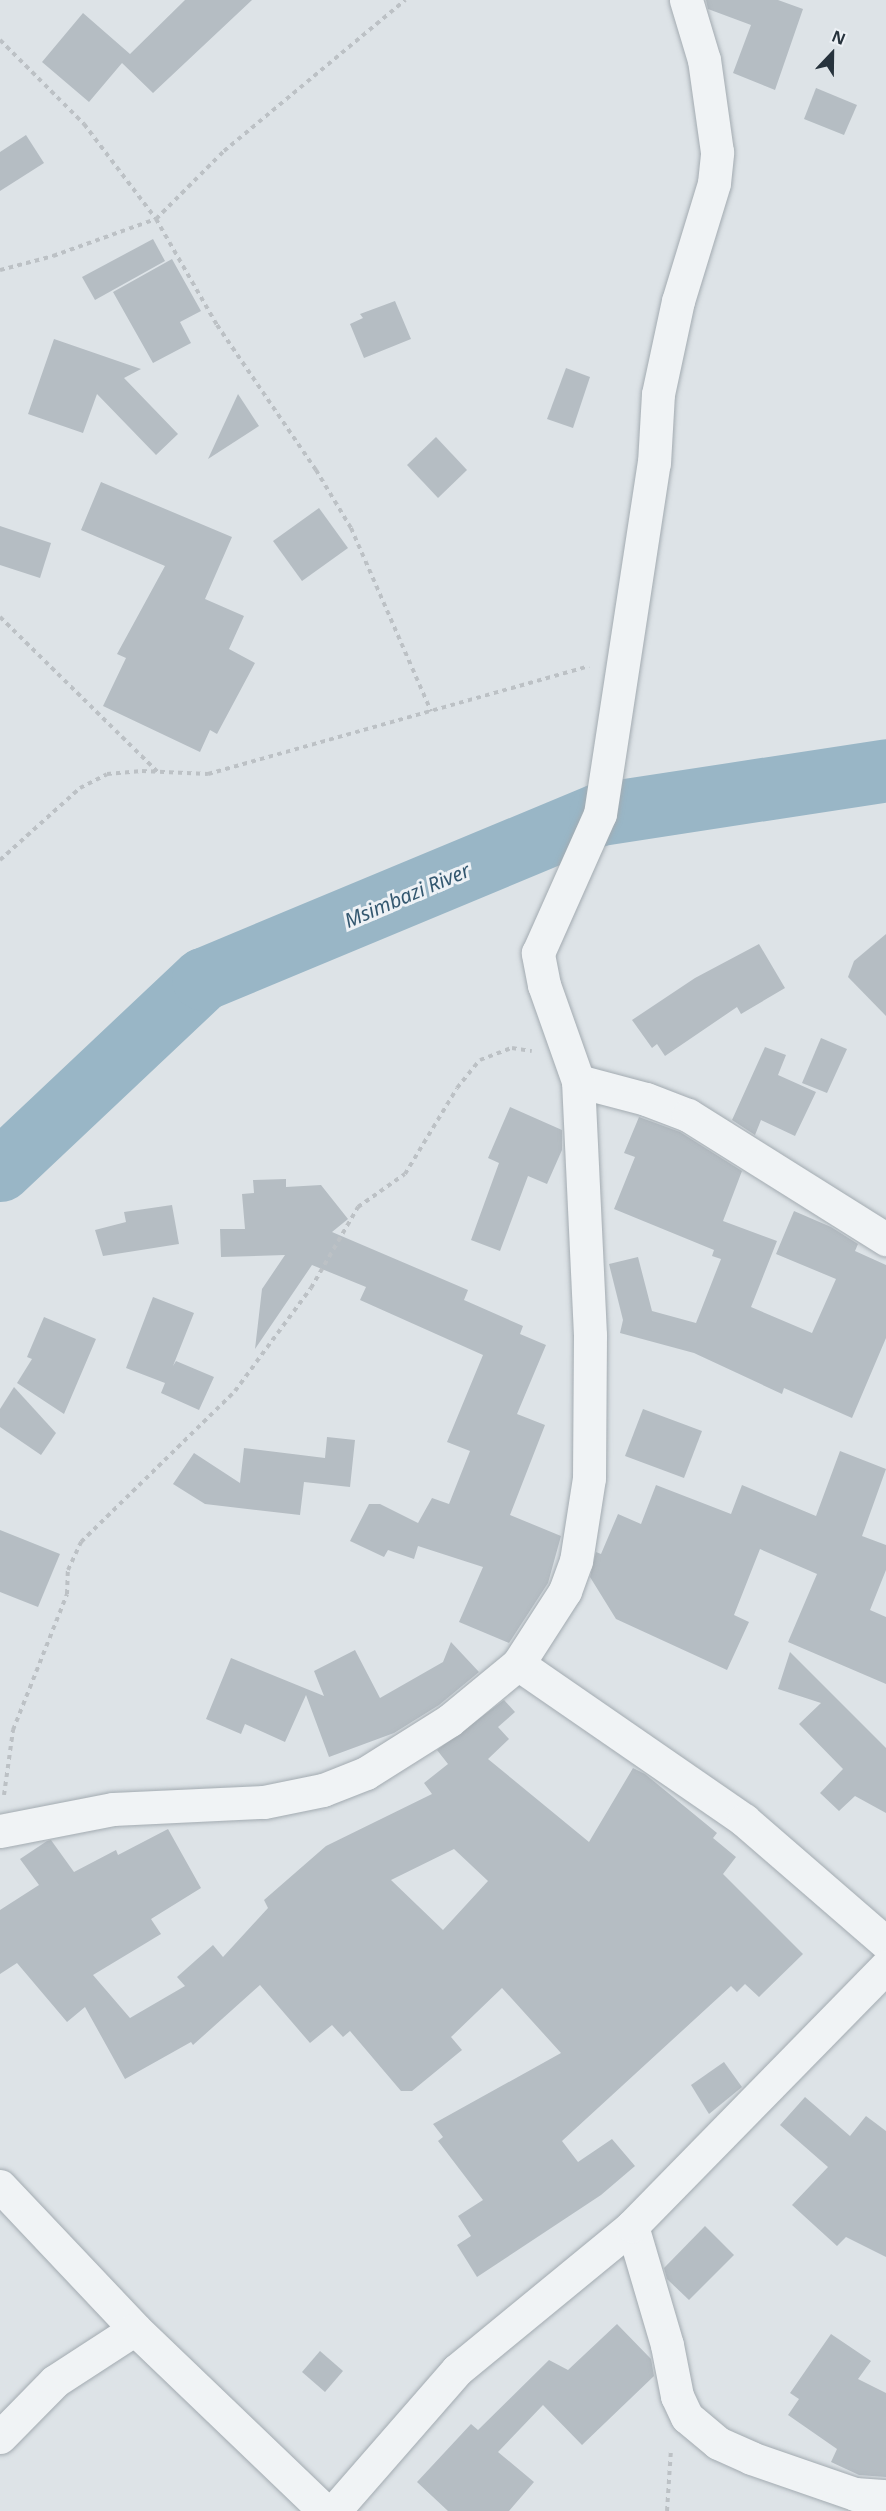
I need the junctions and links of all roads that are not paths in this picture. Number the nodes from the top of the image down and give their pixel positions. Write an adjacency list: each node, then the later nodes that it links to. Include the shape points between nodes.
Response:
1 (686, 0): 2 (street, via 704,60 717,152 714,183 678,301 658,394 653,473 600,814 537,953 544,985)
2 (575, 1068): 3 (street, via 688,1115); 4 (street, via 590,1335 589,1478 572,1571 551,1615)
3 (886, 1239)
4 (518, 1664): 5 (street, via 450,1720 366,1773 323,1790 264,1802 113,1809); 6 (street, via 744,1821)
5 (6, 1829)
6 (886, 1943)
7 (886, 1967): 9 (street)
8 (0, 2186): 10 (street)
9 (632, 2226): 12 (street, via 667,2345 677,2396 687,2417 718,2443 801,2477 855,2494); 14 (street, via 457,2370)
10 (135, 2329): 11 (street, via 55,2381); 13 (street)
11 (0, 2437)
12 (886, 2496)
13 (325, 2511)
14 (334, 2511)

